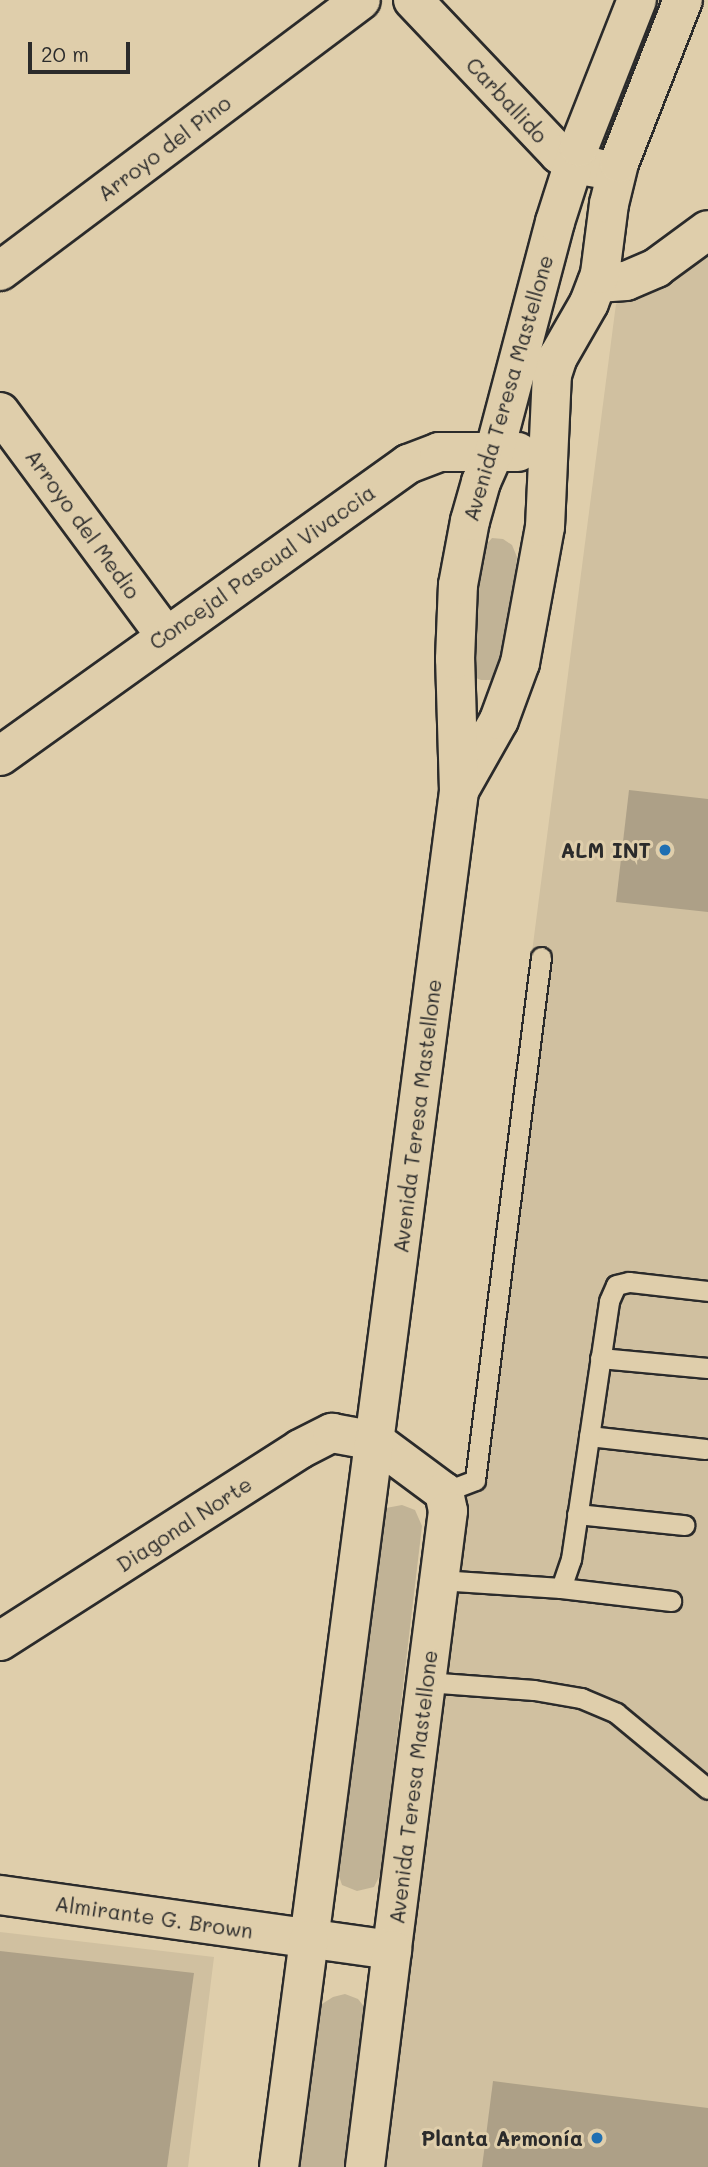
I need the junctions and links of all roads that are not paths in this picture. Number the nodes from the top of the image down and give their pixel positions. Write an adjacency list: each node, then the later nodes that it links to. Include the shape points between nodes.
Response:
1 (361, 0): 8 (street, Arroyo del Pino)
2 (414, 0): 5 (street, Carballido, via 539,134)
3 (637, 0): 5 (street, Avenida Teresa Mastellone)
4 (683, 0): 6 (street, Avenida Teresa Mastellone)
5 (573, 164): 6 (street); 12 (street, Avenida Teresa Mastellone)
6 (617, 172): 9 (street, Avenida Teresa Mastellone)
7 (708, 230): 9 (street, via 656,268 626,281)
8 (0, 271)
9 (597, 283): 11 (street, Avenida Teresa Mastellone, via 552,375)
10 (0, 412): 13 (street, Arroyo del Medio)
11 (549, 443): 12 (street, Concejal Pascual Vivaccia); 15 (street, Avenida Teresa Mastellone, via 545,527 520,663 499,720)
12 (494, 453): 13 (street, Concejal Pascual Vivaccia, via 439,452 408,464); 15 (street, Avenida Teresa Mastellone, via 481,482 458,585)
13 (165, 635): 14 (street, Concejal Pascual Vivaccia)
14 (0, 755)
15 (459, 791): 21 (street, Avenida Teresa Mastellone)
16 (541, 957): 23 (lane, via 475,1480)
17 (708, 1291): 18 (lane, via 629,1282 616,1285)
18 (600, 1358): 19 (lane); 20 (lane)
19 (708, 1368)
20 (589, 1436): 22 (lane); 24 (lane)
21 (375, 1441): 23 (street); 29 (street, Diagonal Norte, via 332,1433 300,1449); 33 (street, Avenida Teresa Mastellone)
22 (705, 1448)
23 (444, 1492): 26 (street, Avenida Teresa Mastellone, via 448,1511)
24 (577, 1514): 25 (lane); 27 (lane, via 571,1559)
25 (684, 1525)
26 (439, 1580): 27 (lane); 30 (street, Avenida Teresa Mastellone)
27 (561, 1588): 28 (lane)
28 (671, 1601)
29 (0, 1641)
30 (426, 1682): 31 (lane, via 581,1698 616,1713); 34 (street, Avenida Teresa Mastellone)
31 (708, 1789)
32 (0, 1895): 33 (street, Almirante G. Brown)
33 (309, 1940): 34 (street, Almirante G. Brown); 35 (street, Avenida Teresa Mastellone)
34 (392, 1950): 36 (street, Avenida Teresa Mastellone)
35 (279, 2167)
36 (365, 2167)

